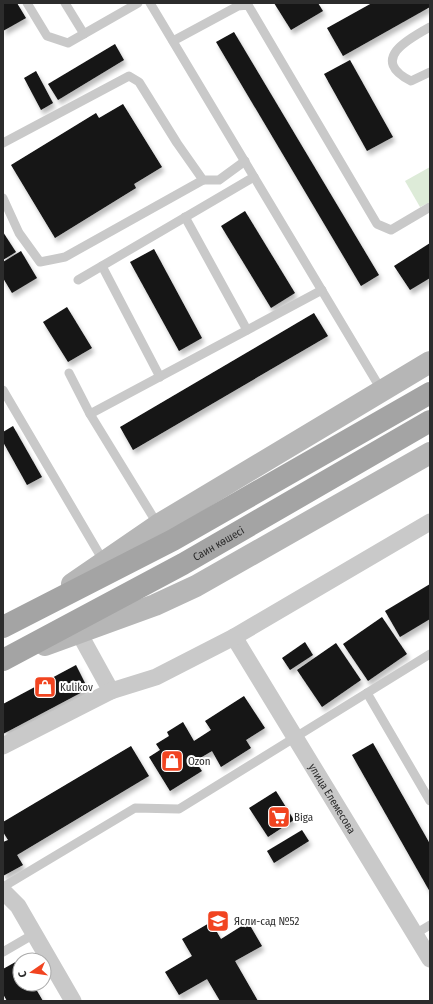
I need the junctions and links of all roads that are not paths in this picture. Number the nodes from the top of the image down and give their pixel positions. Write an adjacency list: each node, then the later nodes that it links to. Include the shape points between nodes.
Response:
1 (27, 3): 6 (lane, via 47,36 68,43)
2 (65, 3): 6 (lane)
3 (138, 3): 6 (lane)
4 (150, 3): 7 (lane)
5 (430, 27): 8 (lane, via 405,41 396,51 392,61 394,68 402,77 411,81)
6 (84, 34)
7 (173, 41): 10 (lane); 14 (lane, via 238,6 248,4 377,224 391,230)
8 (430, 72)
9 (3, 143): 12 (lane, via 129,76 139,82)
10 (244, 161): 11 (lane); 12 (lane, via 219,180)
11 (254, 177): 15 (lane); 18 (lane)
12 (202, 180): 13 (lane, via 65,257 40,262 19,233)
13 (3, 198)
14 (430, 207)
15 (185, 217): 16 (lane); 19 (lane)
16 (102, 266): 17 (lane); 22 (lane)
17 (78, 280)
18 (322, 290): 19 (lane); 24 (lane)
19 (246, 330): 22 (lane)
20 (430, 362): 24 (main road)
21 (69, 373): 26 (lane)
22 (160, 377): 26 (lane)
23 (3, 390): 31 (lane)
24 (382, 391): 30 (main road)
25 (430, 393): 32 (main road, via 173,540)
26 (90, 414): 30 (lane)
27 (430, 421): 37 (main road, Саин көшесі, via 183,564)
28 (430, 453): 34 (main road, Саин көшесі, via 196,586 155,605)
29 (430, 522): 35 (street)
30 (158, 525): 31 (main road)
31 (104, 562): 32 (main road)
32 (30, 613): 33 (main road)
33 (3, 627)
34 (79, 633): 37 (main road, Саин көшесі); 38 (street)
35 (234, 637): 38 (street, via 156,677); 40 (street, улица Елемесова)
36 (430, 654): 39 (lane)
37 (3, 661)
38 (111, 691): 41 (street)
39 (367, 693): 40 (lane); 42 (lane)
40 (296, 738): 43 (lane, via 179,809 135,808); 47 (street, улица Елемесова)
41 (3, 746)
42 (430, 801)
43 (3, 887)
44 (3, 891): 46 (street, via 18,906)
45 (430, 925): 47 (lane)
46 (34, 934): 48 (lane); 50 (street)
47 (415, 934): 49 (street, улица Елемесова)
48 (3, 952)
49 (430, 959)
50 (73, 1001)

